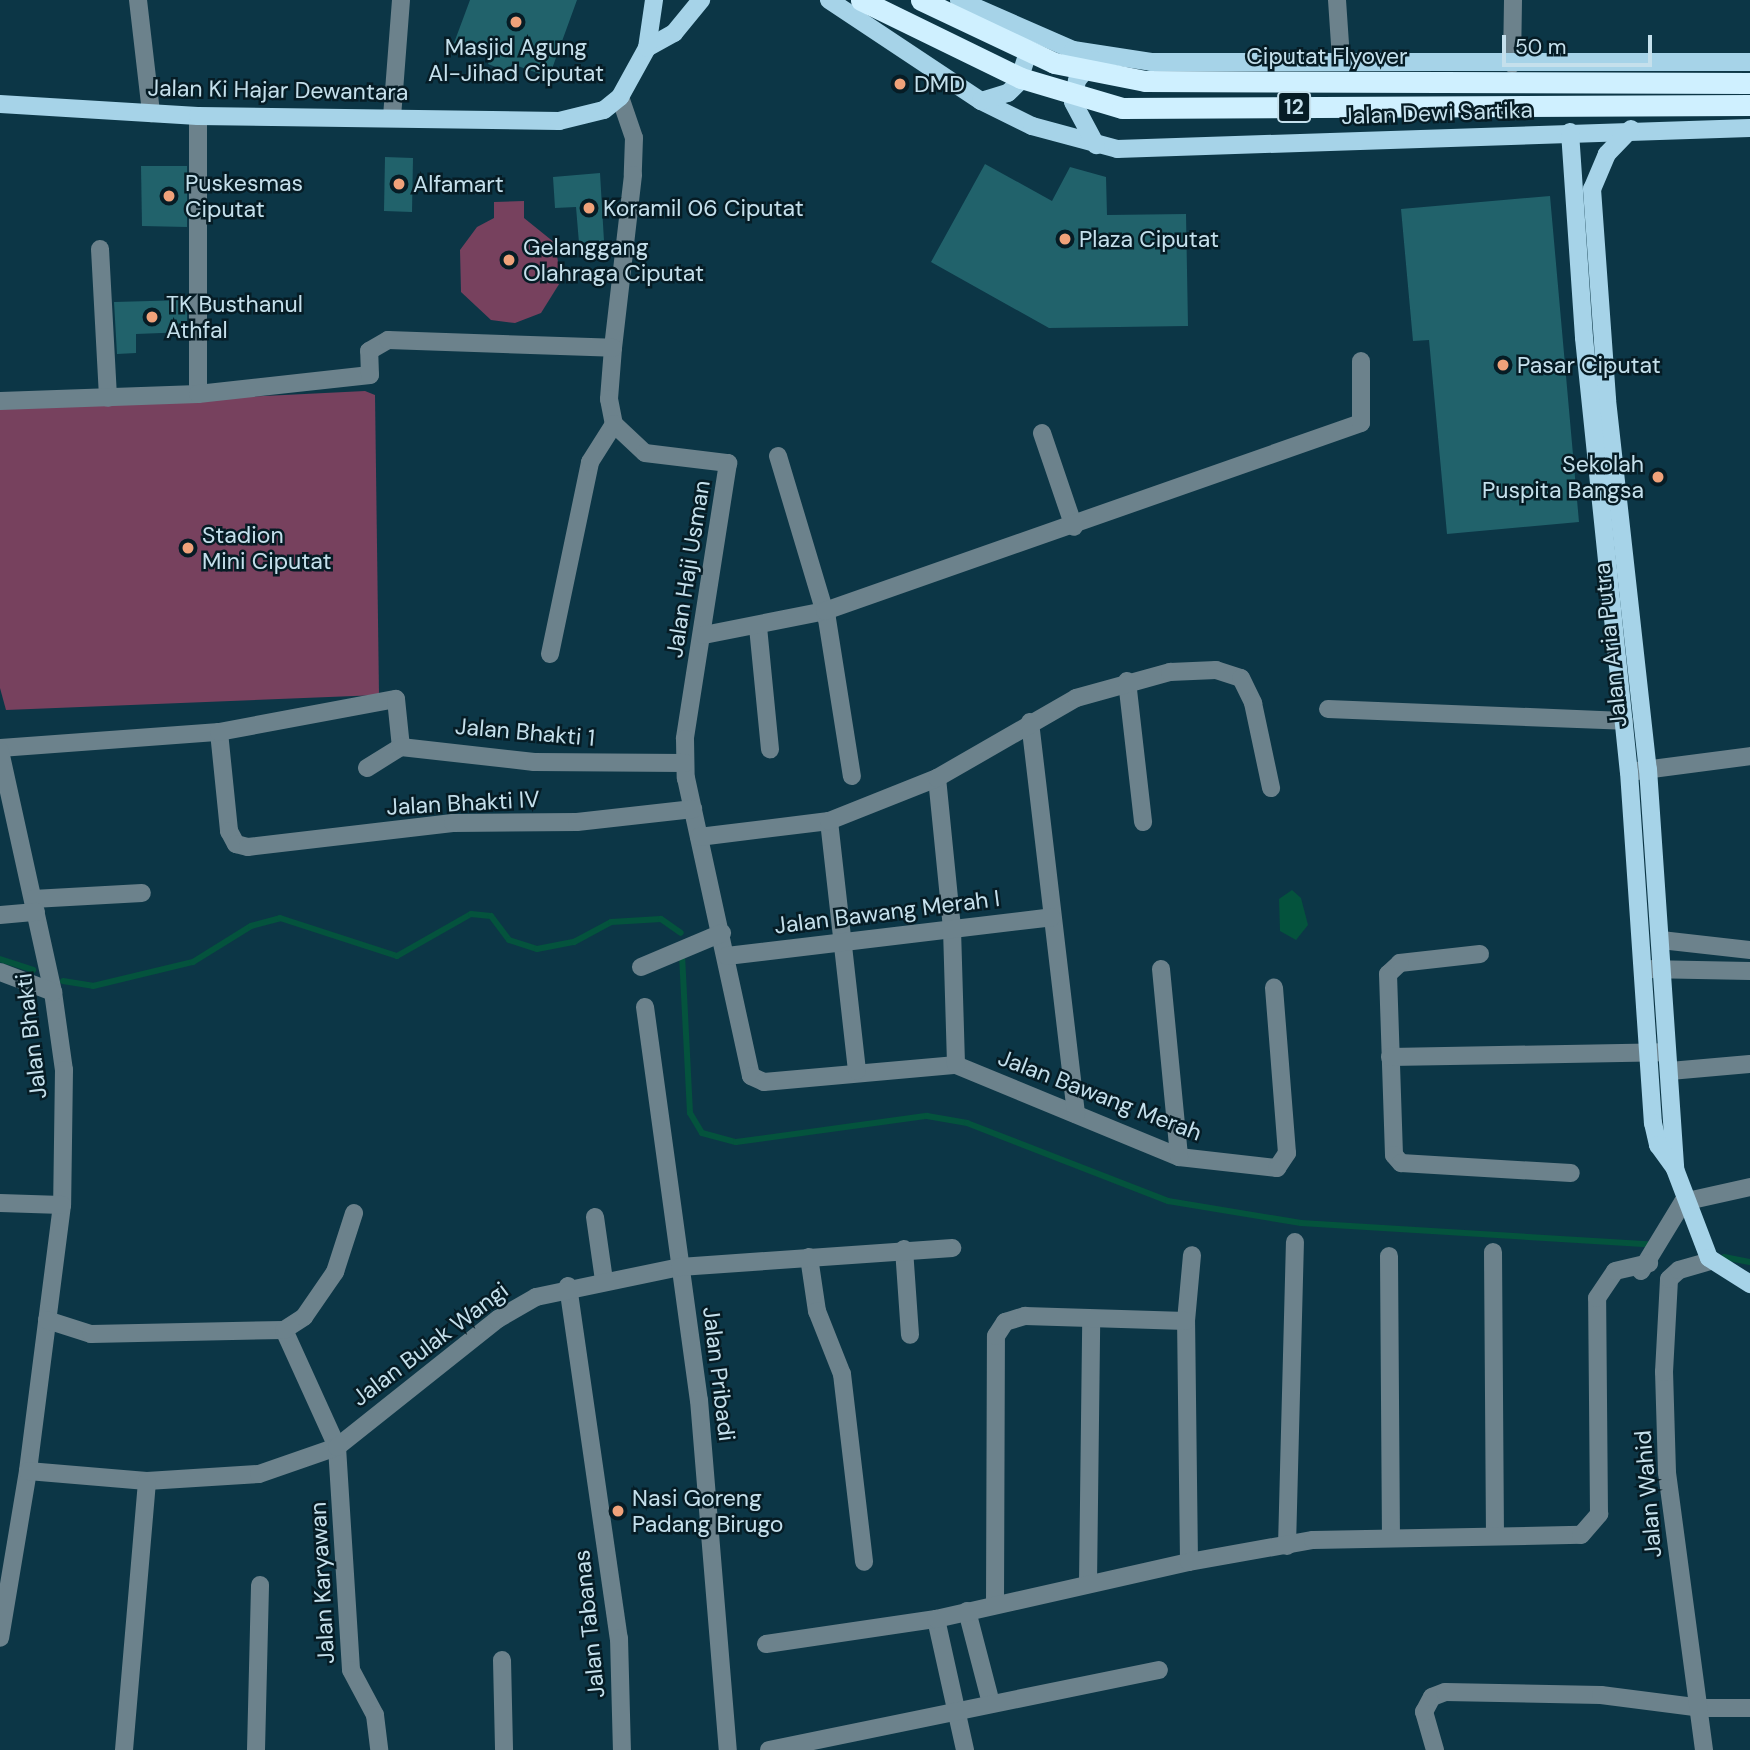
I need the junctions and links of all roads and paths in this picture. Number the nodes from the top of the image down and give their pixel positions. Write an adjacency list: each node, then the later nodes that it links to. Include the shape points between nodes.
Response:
1 (138, 0): 22 (street)
2 (401, 0): 24 (street)
3 (654, 0): 12 (main road)
4 (701, 0): 12 (main road, via 674,33)
5 (830, 0): 19 (main road, Jalan Dewi Sartika)
6 (861, 0): 21 (highway, 12, bridge, via 1021,78 1122,108)
7 (921, 0): 17 (highway, Ciputat Flyover / 12, bridge, via 1054,63 1145,81)
8 (958, 0): 11 (main road, Jalan Dewi Sartika)
9 (1337, 0): 14 (street)
10 (1513, 0): 16 (street)
11 (1016, 29): 13 (main road, Jalan Dewi Sartika); 19 (main road, via 1023,42 1025,70 1008,93)
12 (647, 48): 18 (main road)
13 (1100, 56): 14 (main road, Jalan Dewi Sartika, via 1151,62); 28 (main road, via 1083,70 1073,102 1080,123)
14 (1341, 60): 16 (main road, Jalan Dewi Sartika)
15 (1750, 62): 16 (main road, Jalan Dewi Sartika)
16 (1511, 64)
17 (1750, 83)
18 (620, 97): 24 (main road, Jalan Ki Hajar Dewantara, via 604,110 559,121); 31 (street, via 634,138 633,175)
19 (981, 101): 28 (main road, Jalan Dewi Sartika, via 1032,126)
20 (0, 104): 22 (main road, Jalan Ki Hajar Dewantara)
21 (1750, 105)
22 (151, 113): 23 (main road, Jalan Ki Hajar Dewantara)
23 (198, 116): 24 (main road, Jalan Ki Hajar Dewantara); 33 (street)
24 (392, 117)
25 (1750, 128): 26 (main road, Jalan Dewi Sartika)
26 (1630, 130): 27 (main road, Jalan Dewi Sartika); 30 (main road, Jalan Aria Putra, via 1607,154 1592,189)
27 (1570, 132): 28 (main road, Jalan Dewi Sartika, via 1141,150); 30 (main road, Jalan Aria Putra)
28 (1096, 145)
29 (100, 249): 34 (street)
30 (1593, 337): 46 (main road, Jalan Aria Putra); 55 (main road, Jalan Aria Putra)
31 (613, 348): 33 (street, via 388,340 369,351 370,375); 36 (street, via 609,399)
32 (1361, 361): 39 (street, via 1361,423 1197,477)
33 (198, 394): 34 (street)
34 (108, 398): 35 (street)
35 (0, 401)
36 (614, 424): 42 (street, Jalan Haji Usman, via 645,453 728,463); 43 (street, via 590,462)
37 (1042, 433): 39 (street)
38 (778, 456): 40 (street)
39 (1074, 527): 40 (street)
40 (825, 611): 41 (street); 57 (street)
41 (758, 627): 42 (street); 50 (street)
42 (704, 635): 53 (street, Jalan Haji Usman)
43 (551, 654)
44 (1127, 681): 47 (street); 59 (street, via 1170,672 1232,672 1253,703); 63 (street)
45 (1328, 709): 46 (street)
46 (1624, 721): 56 (main road, Jalan Aria Putra)
47 (1030, 722): 58 (street); 68 (street)
48 (219, 732): 49 (street, Jalan Bhakti, via 396,699); 51 (street, Jalan Bhakti); 61 (street, Jalan Bhakti IV, via 229,831 236,844 453,823 577,822)
49 (401, 747): 53 (street, Jalan Bhakti 1, via 534,762); 54 (street)
50 (770, 749)
51 (0, 750): 60 (street, Jalan Bhakti)
52 (1750, 756): 55 (street)
53 (685, 763): 61 (street, Jalan Haji Usman)
54 (367, 768)
55 (1648, 769): 56 (street); 71 (main road, Jalan Aria Putra)
56 (1629, 772): 77 (main road, Jalan Aria Putra)
57 (852, 776)
58 (937, 778): 62 (street); 69 (street)
59 (1272, 788)
60 (4, 792): 66 (street, Jalan Bhakti)
61 (693, 809): 64 (street, Jalan Haji Usman)
62 (829, 821): 64 (street); 72 (street)
63 (1143, 822)
64 (699, 836): 70 (street, Jalan Haji Usman)
65 (142, 893): 66 (street)
66 (34, 906): 67 (street); 83 (street, Jalan Bhakti)
67 (0, 915)
68 (1052, 917): 69 (street, Jalan Bawang Merah I); 92 (street)
69 (952, 929): 72 (street, Jalan Bawang Merah I); 87 (street)
70 (722, 933): 75 (street, Jalan Haji Usman); 76 (street)
71 (1661, 940): 73 (street); 79 (main road, Jalan Aria Putra)
72 (842, 942): 75 (street, Jalan Bawang Merah I); 89 (street)
73 (1750, 950)
74 (1480, 954): 86 (street, via 1400,963 1390,971)
75 (727, 956): 91 (street, Jalan Haji Usman, via 747,1071)
76 (641, 967)
77 (1645, 968): 79 (street); 85 (main road, Jalan Aria Putra)
78 (1161, 969): 93 (street)
79 (1664, 969): 80 (street); 85 (main road, Jalan Aria Putra)
80 (1750, 971)
81 (0, 972): 83 (street)
82 (1274, 988): 93 (street, Jalan Bawang Merah, via 1286,1161 1269,1169)
83 (53, 992): 99 (street, Jalan Bhakti, via 64,1070)
84 (645, 1007): 110 (street, Jalan Pribadi)
85 (1659, 1053): 86 (street); 90 (main road, Jalan Aria Putra); 94 (main road, Jalan Aria Putra, via 1653,1123 1658,1144)
86 (1390, 1057): 95 (street, via 1397,1161)
87 (956, 1065): 89 (street, Jalan Bawang Merah); 92 (street, Jalan Bawang Merah)
88 (1750, 1065): 90 (street)
89 (857, 1070): 91 (street, Jalan Bawang Merah)
90 (1670, 1071): 94 (main road, Jalan Aria Putra)
91 (764, 1082)
92 (1076, 1114): 93 (street, Jalan Bawang Merah)
93 (1179, 1157)
94 (1675, 1168): 97 (main road, Jalan Aria Putra)
95 (1571, 1173)
96 (1750, 1187): 97 (street)
97 (1683, 1202): 106 (main road, Jalan Aria Putra); 122 (street, via 1649,1263 1602,1289 1597,1297 1595,1524 1581,1535)
98 (0, 1203): 99 (street)
99 (62, 1205): 114 (street, Jalan Bhakti)
100 (354, 1213): 117 (street, via 335,1272 304,1317)
101 (595, 1217): 111 (street)
102 (1295, 1242): 124 (street)
103 (904, 1248): 104 (street, Jalan Bulak Wangi); 109 (street, Jalan Bulak Wangi); 118 (street)
104 (953, 1248)
105 (1493, 1252): 122 (street)
106 (1707, 1254): 112 (main road); 137 (street, Jalan Wahid, via 1669,1279 1664,1372 1667,1472)
107 (1192, 1255): 116 (street)
108 (1389, 1255): 123 (street)
109 (809, 1256): 110 (street, Jalan Bulak Wangi); 125 (street, via 817,1311 842,1374)
110 (680, 1267): 111 (street, Jalan Bulak Wangi); 145 (street, Jalan Pribadi, via 699,1400)
111 (604, 1280): 113 (street, Jalan Bulak Wangi)
112 (1750, 1284)
113 (568, 1286): 119 (street, Jalan Bulak Wangi, via 498,1319); 144 (street, Jalan Tabanas, via 620,1638)
114 (47, 1320): 117 (street, via 91,1334); 120 (street, Jalan Bhakti)
115 (1091, 1320): 116 (street); 127 (street); 129 (street, via 1025,1317 1005,1322 996,1336)
116 (1186, 1321): 126 (street)
117 (284, 1330): 119 (street)
118 (910, 1335)
119 (337, 1447): 121 (street, Jalan Bulak Wangi, via 259,1474); 142 (street, Jalan Karyawan, via 351,1670 375,1715)
120 (28, 1471): 121 (street, Jalan Bulak Wangi); 132 (street, Jalan Bhakti)
121 (147, 1481): 140 (street)
122 (1495, 1533): 123 (street)
123 (1391, 1535): 124 (street)
124 (1287, 1546): 126 (street)
125 (864, 1562)
126 (1189, 1562): 127 (street)
127 (1088, 1584): 129 (street)
128 (260, 1585): 141 (street)
129 (995, 1605): 130 (street)
130 (967, 1611): 131 (street); 136 (street)
131 (936, 1619): 133 (street); 139 (street)
132 (0, 1638)
133 (766, 1644)
134 (502, 1660): 143 (street)
135 (1159, 1670): 136 (street)
136 (991, 1703): 139 (street)
137 (1702, 1708): 138 (street); 148 (street, via 1601,1695 1445,1692 1432,1697 1424,1712); 149 (street, Jalan Wahid)
138 (1750, 1708)
139 (956, 1712): 146 (street); 147 (street)
140 (124, 1750)
141 (256, 1750)
142 (379, 1750)
143 (504, 1750)
144 (622, 1750)
145 (728, 1750)
146 (769, 1750)
147 (965, 1750)
148 (1435, 1750)
149 (1704, 1750)

